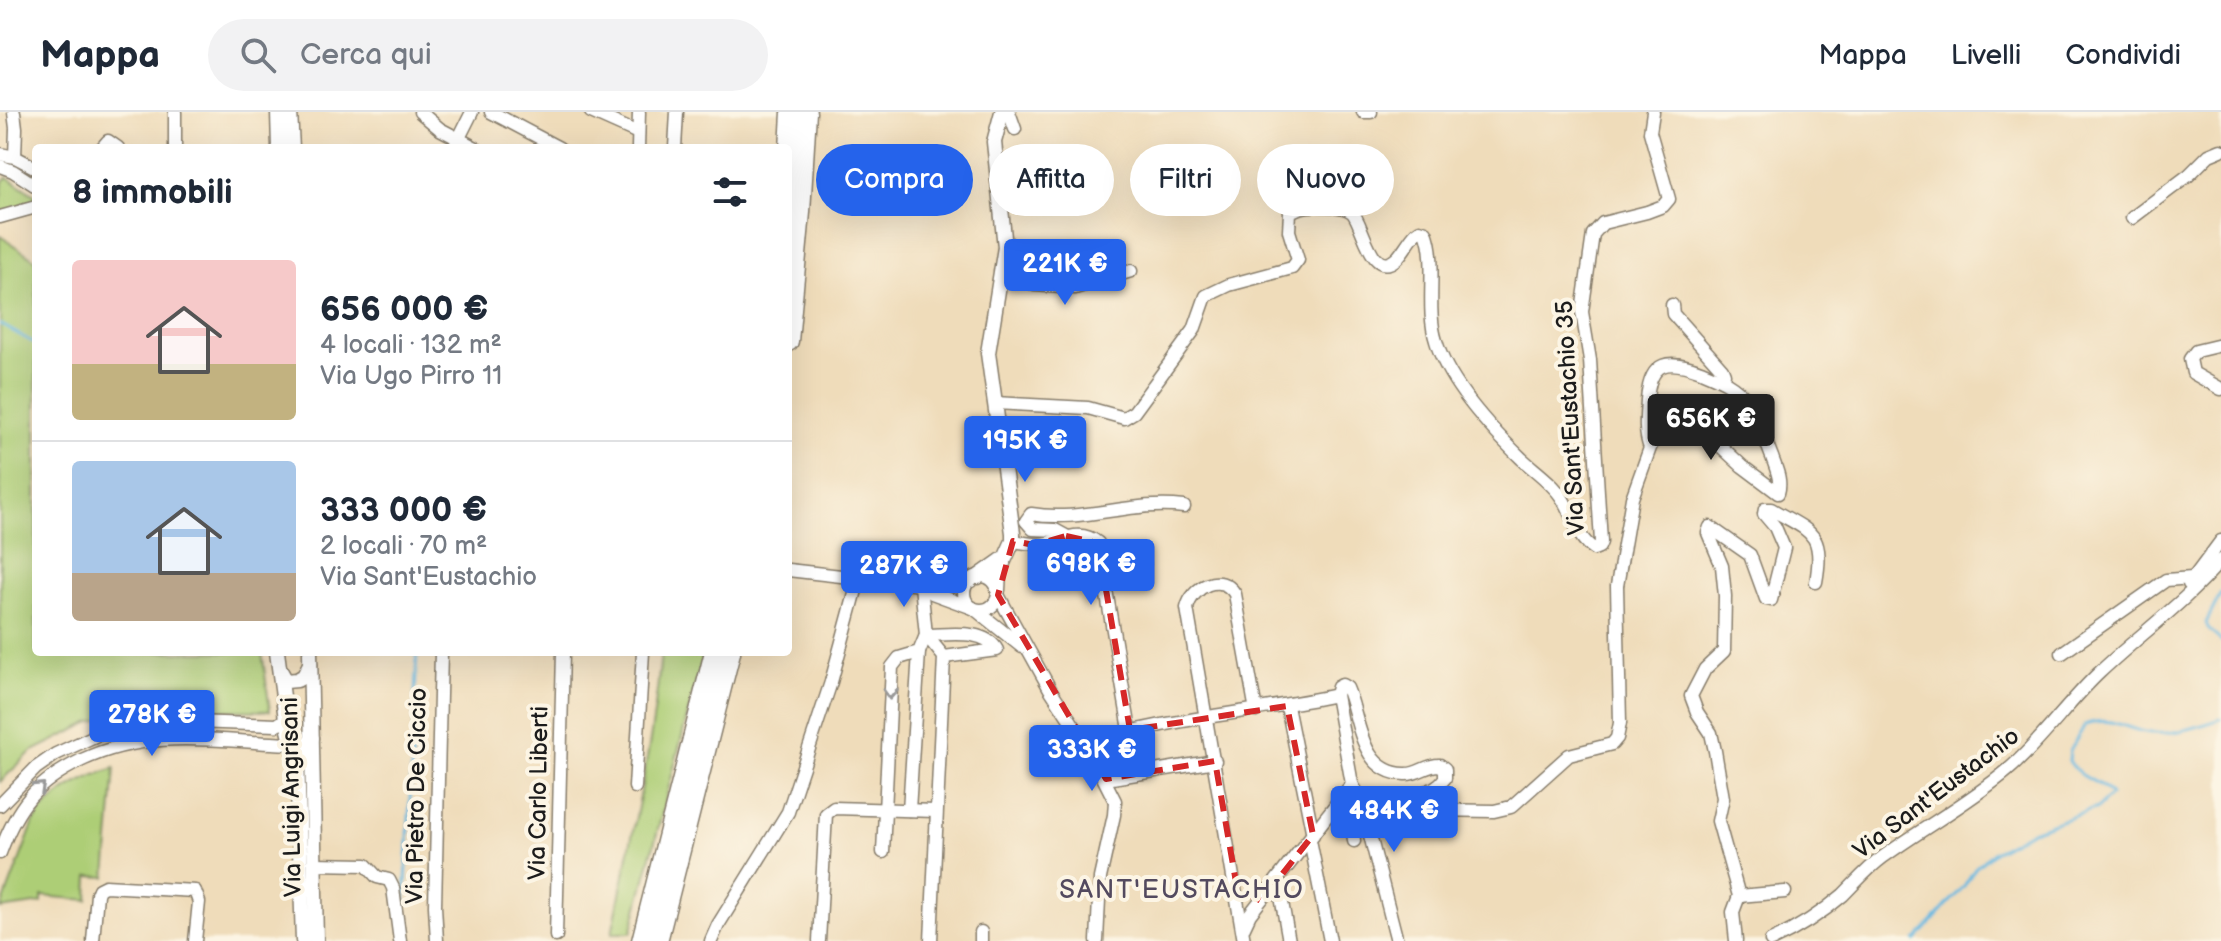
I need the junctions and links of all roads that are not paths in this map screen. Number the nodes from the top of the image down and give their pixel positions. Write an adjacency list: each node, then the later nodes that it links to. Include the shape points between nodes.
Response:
1 (14, 112): 30 (street)
2 (175, 112): 21 (street)
3 (278, 112): 22 (street)
4 (290, 112): 23 (street)
5 (472, 112): 20 (street)
6 (491, 112): 24 (street)
7 (591, 112): 19 (street)
8 (639, 112): 19 (street)
9 (677, 112): 26 (street)
10 (792, 112): 27 (highway)
11 (806, 112): 39 (highway)
12 (1002, 112): 37 (street, via 994,142)
13 (1009, 112): 18 (street)
14 (1363, 112): 15 (street)
15 (1371, 112)
16 (1653, 112): 44 (street, Via Sant'Eustachio 35, via 1650,132 1669,199 1647,212 1603,223 1593,234 1588,262 1582,312 1590,360 1599,547 1591,548 1562,498 1482,419 1441,354 1430,312 1426,232 1420,230 1397,258 1382,263 1373,258 1353,213 1344,208 1309,205 1290,212 1289,231 1298,260 1292,268 1206,296 1194,330 1134,412 1124,418 1088,408)
17 (427, 114): 20 (street)
18 (1015, 129)
19 (638, 133): 25 (street)
20 (455, 143)
21 (175, 144)
22 (279, 144)
23 (292, 144)
24 (551, 144)
25 (638, 144)
26 (675, 144)
27 (790, 144)
28 (2221, 150): 36 (street)
29 (0, 154): 30 (street)
30 (15, 157): 32 (street)
31 (0, 166): 33 (street)
32 (32, 166)
33 (32, 183)
34 (32, 208): 35 (street)
35 (0, 217)
36 (2132, 218)
37 (1003, 265): 38 (street, via 1024,272 1034,285 1067,289); 44 (street, via 988,337)
38 (1131, 271)
39 (792, 299)
40 (1672, 305): 42 (street, via 1673,314 1722,369)
41 (2221, 345): 43 (street, via 2196,351 2190,359 2193,373)
42 (1722, 380): 45 (street, via 1681,363 1656,371 1648,390 1645,434); 45 (street, via 1746,400 1781,484 1778,493 1679,411 1665,418)
43 (2221, 389)
44 (995, 403): 48 (street)
45 (1650, 448): 76 (street, via 1632,498 1617,586 1620,723 1612,744 1569,755 1511,807 1429,810 1409,816 1405,804 1438,787 1445,769 1433,764 1410,775 1390,772 1359,733 1347,688 1338,687)
46 (1184, 507): 47 (street, via 1055,518 1031,514 1026,521 1033,529)
47 (1066, 536): 48 (street, via 1034,545); 51 (street, via 1092,539)
48 (1013, 541): 50 (street)
49 (2221, 541): 55 (street)
50 (1005, 557): 57 (street); 60 (street)
51 (1101, 558): 53 (street); 81 (street)
52 (2221, 560): 62 (street, Via Sant'Eustachio)
53 (1144, 564)
54 (792, 571): 56 (street)
55 (2192, 578): 62 (street); 67 (street, via 2166,580)
56 (859, 579): 59 (street); 114 (street, via 788,812)
57 (974, 579): 59 (street); 60 (street, via 989,578); 63 (street, via 965,595)
58 (1816, 582): 102 (street, via 1821,557 1812,535 1771,509 1764,514 1784,548 1771,600 1766,599 1750,555 1710,527 1722,566 1724,651 1705,669 1691,696 1711,733 1723,798 1718,821)
59 (921, 585): 61 (street); 64 (street)
60 (998, 592): 63 (street, via 989,609); 65 (street)
61 (943, 598): 63 (street); 64 (street, via 931,607)
62 (2184, 598): 122 (street, Via Sant'Eustachio, via 2100,672 2007,771 1884,857 1810,921)
63 (975, 609): 65 (street)
64 (926, 630): 66 (street); 74 (street); 74 (street, via 979,635 997,650)
65 (1028, 651): 84 (street)
66 (919, 652): 91 (street, one-way to 91, via 899,658 892,667); 92 (street)
67 (2062, 653)
68 (441, 656): 111 (street, Via Pietro De Ciccio)
69 (563, 656): 105 (street, Via Carlo Liberti)
70 (643, 656): 88 (street)
71 (714, 656): 112 (highway)
72 (729, 656): 113 (highway)
73 (310, 657): 75 (street, via 304,676 293,681 282,677); 82 (street, Via Luigi Angrisani)
74 (944, 657): 93 (street)
75 (277, 659): 80 (street, Via Luigi Angrisani)
76 (1336, 695): 77 (street); 87 (street)
77 (1287, 706): 78 (street); 94 (street)
78 (1256, 711): 79 (street); 79 (street, via 1235,594 1217,582 1194,592 1187,608)
79 (1207, 718): 81 (street); 85 (street)
80 (286, 719): 83 (street, Via Luigi Angrisani); 90 (street, via 277,725 163,721 99,734 56,754)
81 (1130, 730): 84 (street)
82 (313, 738): 83 (street); 98 (street, Via Luigi Angrisani)
83 (293, 744): 97 (street, one-way to 83, via 12,822 36,789 110,748 164,739); 108 (street, Via Luigi Angrisani)
84 (1086, 744): 86 (street)
85 (1215, 761): 86 (street); 100 (street)
86 (1106, 779): 117 (street, via 1115,801 1100,878)
87 (1352, 784): 89 (street); 120 (street, via 1361,800)
88 (635, 787)
89 (1342, 796): 94 (street); 95 (street)
90 (0, 805)
91 (885, 809): 92 (street); 96 (street); 115 (street, via 834,808 826,814)
92 (909, 810): 93 (street)
93 (936, 811): 116 (street)
94 (1312, 837): 99 (street); 119 (street)
95 (1354, 841)
96 (883, 852)
97 (0, 853)
98 (314, 864): 109 (street, Via Luigi Angrisani); 110 (street, via 366,865 377,877 389,880)
99 (1278, 880): 103 (street); 118 (street)
100 (1237, 888): 103 (street); 104 (street)
101 (1785, 892): 102 (street)
102 (1739, 896): 121 (street, via 1733,912)
103 (1261, 901): 104 (street, via 1250,914)
104 (1244, 935)
105 (556, 936)
106 (93, 941): 107 (street, via 98,891 105,886 195,891)
107 (195, 941)
108 (303, 941)
109 (316, 941)
110 (400, 941)
111 (437, 941)
112 (642, 941)
113 (657, 941)
114 (711, 941)
115 (819, 941)
116 (931, 941)
117 (1097, 941)
118 (1289, 941)
119 (1330, 941)
120 (1397, 941)
121 (1736, 941)
122 (1771, 941)

